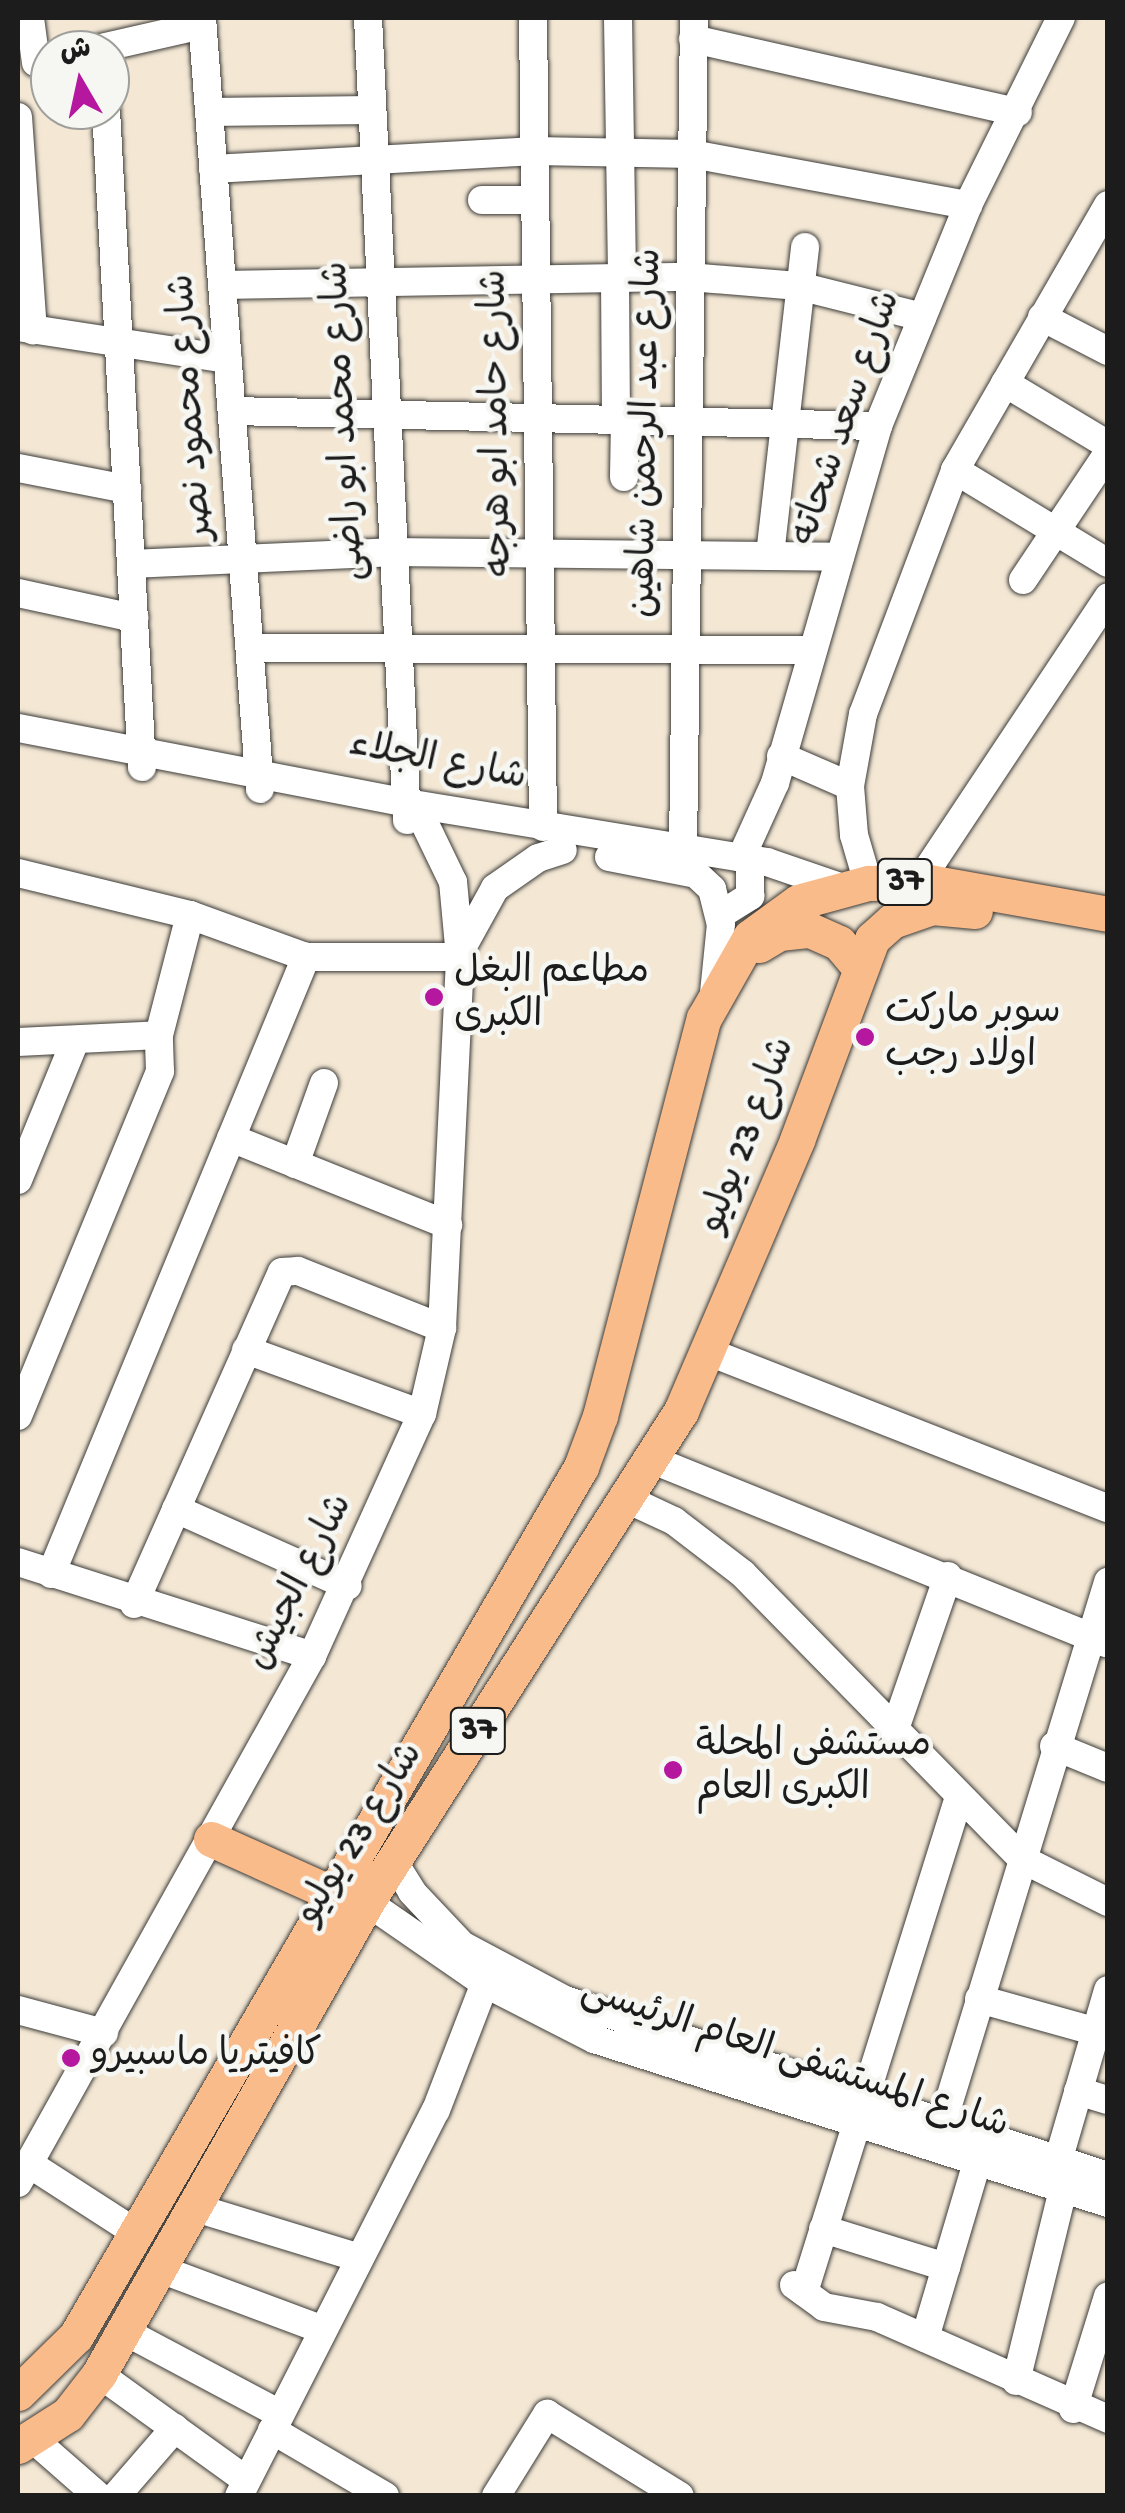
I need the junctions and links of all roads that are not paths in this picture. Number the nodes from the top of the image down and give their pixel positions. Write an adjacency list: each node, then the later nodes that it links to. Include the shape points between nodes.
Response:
1 (368, 18): 8 (street, شارع محمد ابو راضى)
2 (533, 18): 13 (street, شارع حامد ابو هرجه)
3 (618, 18): 14 (street)
4 (1061, 18): 10 (street, شارع سعد شحاته)
5 (202, 21): 7 (street); 9 (street, شارع محمود نصر)
6 (694, 28): 10 (street); 15 (street, شارع عبد الرحمن شاهين)
7 (130, 37)
8 (372, 110): 9 (street); 16 (street, شارع محمد ابو راضى)
9 (209, 112): 17 (street, شارع محمود نصر)
10 (1018, 112): 20 (street, شارع سعد شحاته)
11 (18, 117): 22 (street)
12 (107, 130): 33 (street)
13 (535, 151): 14 (street); 16 (street); 19 (street, شارع حامد ابو هرجه)
14 (620, 151): 15 (street); 25 (street)
15 (692, 154): 20 (street); 24 (street, شارع عبد الرحمن شاهين)
16 (373, 157): 17 (street); 26 (street, شارع محمد ابو راضى)
17 (213, 169): 28 (street, شارع محمود نصر)
18 (482, 200): 19 (street)
19 (536, 200): 27 (street, شارع حامد ابو هرجه)
20 (968, 205): 31 (street, شارع سعد شحاته)
21 (1108, 206): 30 (street)
22 (21, 216): 32 (street)
23 (805, 247): 29 (street)
24 (689, 277): 25 (street); 29 (street); 41 (street, شارع عبد الرحمن شاهين)
25 (619, 278): 27 (street); 40 (street)
26 (378, 279): 27 (street); 28 (street); 38 (street, شارع محمد ابو راضى)
27 (536, 279): 39 (street, شارع حامد ابو هرجه)
28 (222, 286): 35 (street, شارع محمود نصر)
29 (799, 286): 31 (street); 42 (street)
30 (1042, 317): 34 (street); 36 (street)
31 (922, 318): 43 (street, شارع سعد شحاته)
32 (25, 329): 33 (street)
33 (119, 346): 35 (street); 49 (street)
34 (1108, 351)
35 (228, 358): 37 (street, شارع محمود نصر)
36 (1005, 383): 44 (street); 47 (street)
37 (232, 411): 38 (street); 56 (street, شارع محمود نصر)
38 (384, 412): 39 (street); 51 (street, شارع محمد ابو راضى)
39 (538, 416): 40 (street); 52 (street, شارع حامد ابو هرجه)
40 (620, 417): 41 (street); 48 (street)
41 (686, 418): 42 (street); 53 (street, شارع عبد الرحمن شاهين)
42 (784, 422): 43 (street); 54 (street)
43 (878, 426): 55 (street, شارع سعد شحاته)
44 (1108, 444)
45 (1108, 453): 50 (street)
46 (18, 468): 49 (street)
47 (955, 470): 50 (street); 73 (street, via 864,714)
48 (624, 477)
49 (127, 489): 58 (street)
50 (1056, 532): 57 (street); 59 (street)
51 (391, 552): 52 (street); 56 (street); 65 (street, شارع محمد ابو راضى)
52 (539, 554): 53 (street); 66 (street, شارع حامد ابو هرجه)
53 (684, 555): 54 (street); 63 (street, شارع عبد الرحمن شاهين)
54 (770, 555): 55 (street)
55 (840, 557): 67 (street, شارع سعد شحاته)
56 (243, 559): 58 (street); 64 (street, شارع محمود نصر)
57 (1108, 563)
58 (131, 564): 62 (street)
59 (1023, 580)
60 (18, 593): 62 (street)
61 (1108, 597): 80 (street)
62 (134, 618): 71 (street)
63 (682, 646): 66 (street); 67 (street); 77 (street, شارع عبد الرحمن شاهين)
64 (250, 648): 65 (street); 72 (street, شارع محمود نصر)
65 (396, 648): 66 (street); 74 (street, شارع محمد ابو راضى)
66 (540, 648): 75 (street, شارع حامد ابو هرجه)
67 (811, 650): 70 (street, شارع سعد شحاته)
68 (18, 728): 71 (street, شارع الجلاء)
69 (18, 746): 71 (street, شارع الجلاء)
70 (781, 756): 73 (street); 78 (street, شارع سعد شحاته)
71 (142, 760): 72 (street, شارع الجلاء)
72 (260, 781): 74 (street, شارع الجلاء)
73 (850, 786): 81 (street)
74 (413, 816): 75 (street, شارع الجلاء); 76 (street, شارع الجلاء); 87 (street, شارع الجيش, via 453,882)
75 (543, 827): 77 (street, شارع الجلاء)
76 (563, 850): 84 (street, شارع الجلاء, via 696,874 712,888); 87 (street, شارع الجيش, via 538,858 495,888 478,909)
77 (683, 850): 78 (street, شارع الجلاء)
78 (745, 859): 81 (street, شارع الجلاء); 84 (street, شارع سعد شحاته, via 750,896)
79 (18, 873): 83 (street)
80 (919, 882): 81 (main road, شارع الجلاء / 37); 82 (main road, شارع الجلاء / 37)
81 (854, 885): 89 (main road, شارع الجلاء / 37, via 765,922)
82 (1108, 914)
83 (190, 915): 86 (street); 90 (street)
84 (720, 915): 89 (street)
85 (1108, 936): 88 (main road, 37, via 932,907 892,921 872,938)
86 (306, 957): 87 (street); 94 (street)
87 (460, 957): 97 (street, شارع الجيش)
88 (859, 967): 89 (main road, via 840,942 795,930 765,940); 100 (main road, شارع 23 يوليو / 37)
89 (722, 980): 113 (main road, شارع 23 يوليو / 37, via 595,1434)
90 (160, 1035): 91 (street); 102 (street, via 160,1071)
91 (75, 1041): 92 (street); 96 (street)
92 (18, 1042)
93 (324, 1082): 95 (street)
94 (231, 1138): 95 (street); 108 (street)
95 (295, 1164): 97 (street)
96 (18, 1180)
97 (448, 1226): 98 (street, شارع الجيش)
98 (442, 1328): 99 (street, via 292,1269 279,1275); 101 (street, شارع الجيش)
99 (246, 1350): 101 (street); 106 (street)
100 (709, 1352): 103 (main road, شارع 23 يوليو / 37); 105 (street)
101 (422, 1414): 111 (street, شارع الجيش)
102 (18, 1416)
103 (653, 1460): 104 (main road, شارع 23 يوليو / 37); 109 (street)
104 (629, 1500): 114 (main road, شارع 23 يوليو / 37); 119 (street, via 674,1521 744,1574)
105 (1108, 1508)
106 (176, 1509): 111 (street); 112 (street)
107 (18, 1562): 108 (street)
108 (51, 1574): 112 (street)
109 (948, 1576): 115 (street); 119 (street)
110 (1108, 1582): 115 (street)
111 (348, 1586): 116 (street, شارع الجيش)
112 (134, 1604): 116 (street)
113 (498, 1610): 114 (main road, via 512,1632); 117 (main road, شارع 23 يوليو / 37)
114 (537, 1637): 118 (main road, شارع 23 يوليو / 37)
115 (1099, 1640): 120 (street)
116 (312, 1656): 123 (street, شارع الجيش)
117 (463, 1675): 118 (main road, via 487,1674); 126 (main road, شارع 23 يوليو / 37)
118 (501, 1694): 125 (main road, شارع 23 يوليو / 37)
119 (894, 1732): 122 (street)
120 (1054, 1746): 121 (street); 124 (street)
121 (1108, 1768)
122 (959, 1797): 124 (street); 139 (street)
123 (212, 1839): 126 (main road); 133 (street, شارع الجيش)
124 (1022, 1859): 128 (street); 131 (street)
125 (393, 1860): 127 (main road, شارع 23 يوليو / 37); 129 (street, شارع المستشفى العام الرئيسى, via 435,1920)
126 (328, 1892): 135 (main road, شارع 23 يوليو / 37)
127 (367, 1902): 129 (street, شارع المستشفى العام الرئيسى); 136 (main road, شارع 23 يوليو / 37)
128 (1108, 1902)
129 (488, 1974): 139 (street, شارع المستشفى العام الرئيسى, via 725,2069); 149 (street, via 436,2110)
130 (1108, 1990): 134 (street)
131 (979, 1999): 134 (street); 140 (street)
132 (19, 2013): 133 (street)
133 (104, 2032): 143 (street, شارع الجيش)
134 (1102, 2033): 137 (street)
135 (243, 2045): 136 (main road); 148 (main road, شارع 23 يوليو / 37)
136 (278, 2062): 146 (main road, شارع 23 يوليو / 37)
137 (1078, 2091): 138 (street); 142 (street)
138 (1108, 2100)
139 (857, 2111): 140 (street, شارع المستشفى العام الرئيسى); 147 (street)
140 (938, 2137): 141 (street, شارع المستشفى العام الرئيسى); 142 (street, شارع المستشفى العام الرئيسى)
141 (977, 2163): 142 (street, شارع المستشفى العام الرئيسى); 150 (street)
142 (1063, 2172): 144 (street, شارع المستشفى العام الرئيسى); 145 (street, شارع المستشفى العام الرئيسى); 157 (street)
143 (24, 2174): 148 (street)
144 (1108, 2176)
145 (1108, 2204)
146 (196, 2208): 149 (street); 151 (main road, شارع 23 يوليو / 37)
147 (823, 2228): 150 (street); 155 (street, via 799,2289 824,2307 877,2317)
148 (136, 2232): 158 (main road, شارع 23 يوليو / 37, via 76,2336)
149 (360, 2258): 153 (street)
150 (946, 2266): 155 (street)
151 (160, 2269): 153 (street); 154 (main road, شارع 23 يوليو / 37)
152 (1108, 2296): 159 (street)
153 (323, 2330): 161 (street)
154 (124, 2331): 156 (main road, شارع 23 يوليو / 37); 161 (street)
155 (925, 2338): 157 (street)
156 (100, 2374): 162 (street); 163 (main road, شارع 23 يوليو / 37, via 68,2414)
157 (1016, 2381): 159 (street)
158 (18, 2393)
159 (1073, 2408): 160 (street)
160 (1108, 2420)
161 (276, 2422): 165 (street); 169 (street)
162 (175, 2428): 165 (street); 168 (street)
163 (25, 2442): 167 (street)
164 (641, 2485): 166 (street, via 546,2414); 170 (street)
165 (241, 2492)
166 (500, 2494)
167 (98, 2496)
168 (116, 2496)
169 (385, 2496)
170 (680, 2496)

